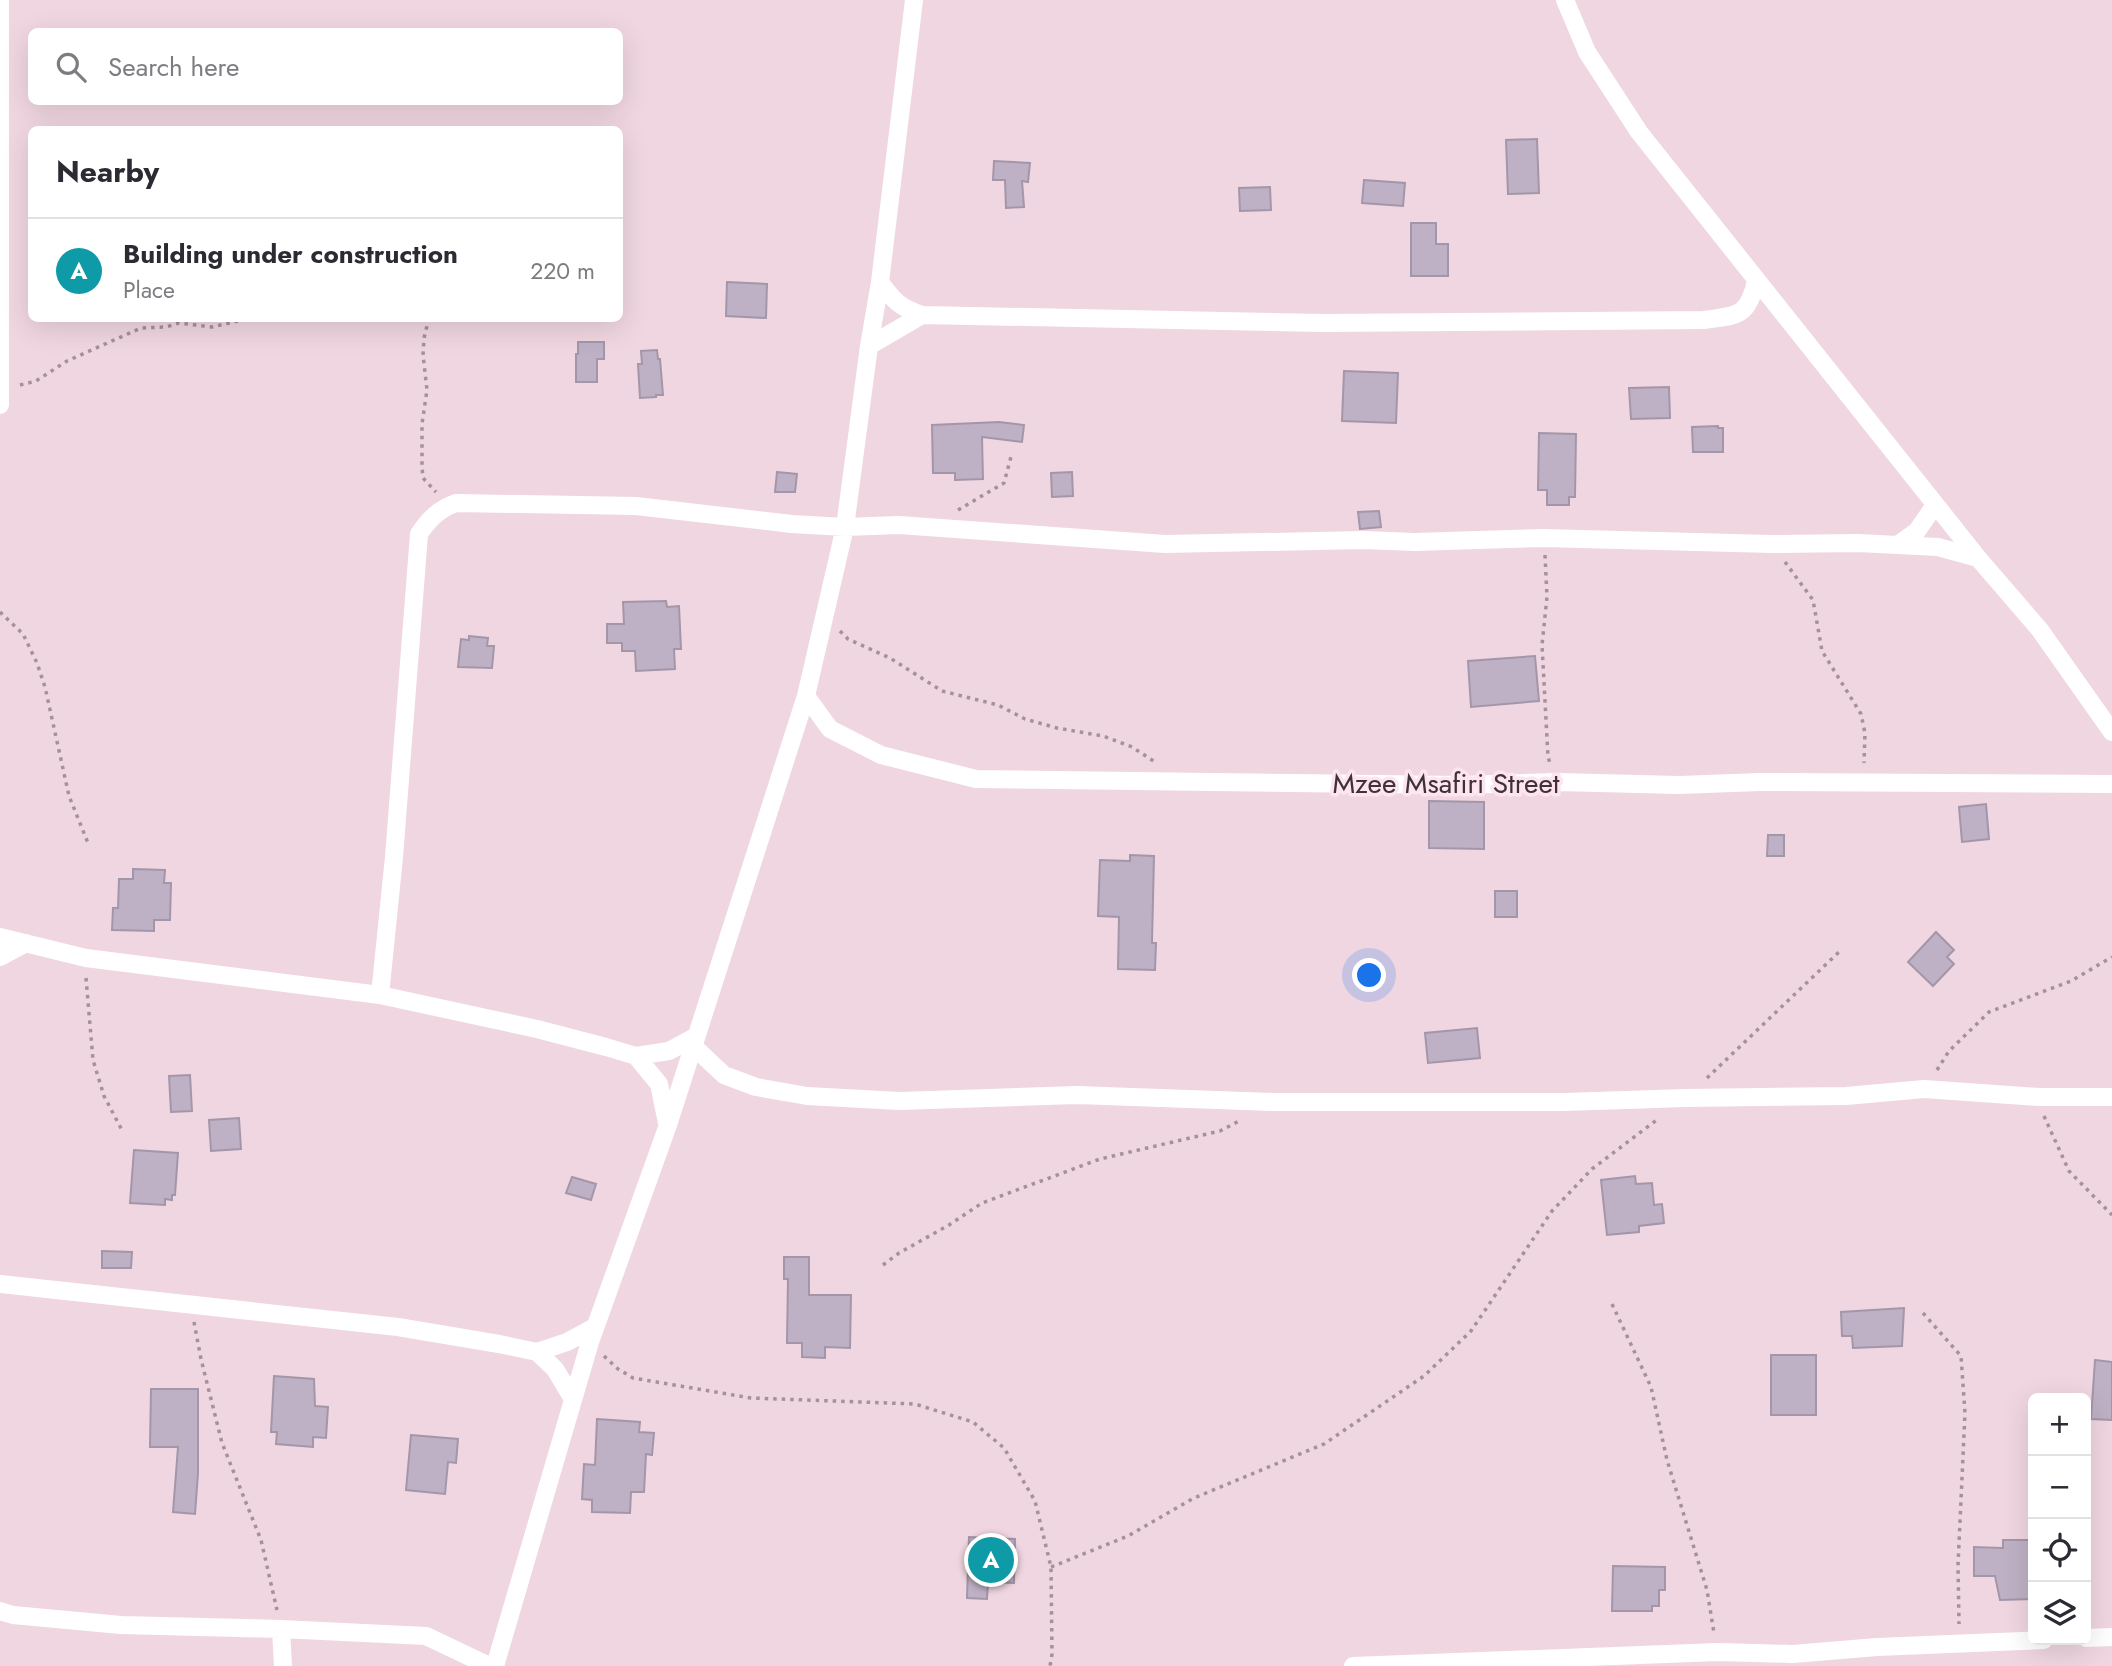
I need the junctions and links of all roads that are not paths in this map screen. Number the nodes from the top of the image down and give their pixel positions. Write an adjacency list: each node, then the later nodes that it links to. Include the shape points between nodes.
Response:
1 (0, 0): 8 (street)
2 (914, 0): 4 (street)
3 (1565, 0): 5 (street, via 1587,52 1639,132)
4 (880, 282): 6 (street, via 905,309); 7 (street)
5 (1756, 282): 6 (street, via 1745,309 1735,316 1704,320 1324,323); 10 (street)
6 (922, 315): 7 (street)
7 (869, 346): 11 (street)
8 (1, 391): 9 (street)
9 (0, 405)
10 (1935, 505): 12 (street, via 1917,531); 13 (street)
11 (845, 527): 12 (street, via 899,525 1165,544 1544,538); 14 (street); 20 (street, via 636,506 456,503 443,507 428,521 419,534)
12 (1899, 544): 13 (street, via 1938,547)
13 (1978, 558): 15 (street, via 2040,630)
14 (806, 696): 16 (street, Mzee Msafiri Street, via 830,729 881,755 976,779 1459,785); 21 (street)
15 (2112, 732)
16 (2112, 784)
17 (0, 937): 18 (street)
18 (26, 943): 19 (street); 20 (street, via 86,958)
19 (0, 957)
20 (380, 995): 22 (street)
21 (694, 1041): 22 (street); 23 (street, via 724,1075 756,1087 807,1096 899,1101 1077,1095 1274,1102 1564,1102 1846,1096 1924,1089); 24 (street)
22 (636, 1056): 24 (street, via 659,1084)
23 (2112, 1097)
24 (668, 1125): 26 (street)
25 (0, 1284): 27 (street, via 398,1326)
26 (593, 1334): 27 (street); 28 (street)
27 (537, 1352): 28 (street, via 555,1369)
28 (573, 1399): 36 (street)
29 (0, 1611): 30 (street, via 121,1625)
30 (281, 1629): 34 (street); 35 (street, via 426,1636)
31 (2112, 1637): 32 (street)
32 (2091, 1638)
33 (2028, 1641): 37 (street, via 1793,1654)
34 (283, 1666)
35 (489, 1666)
36 (495, 1666)
37 (1353, 1666)

